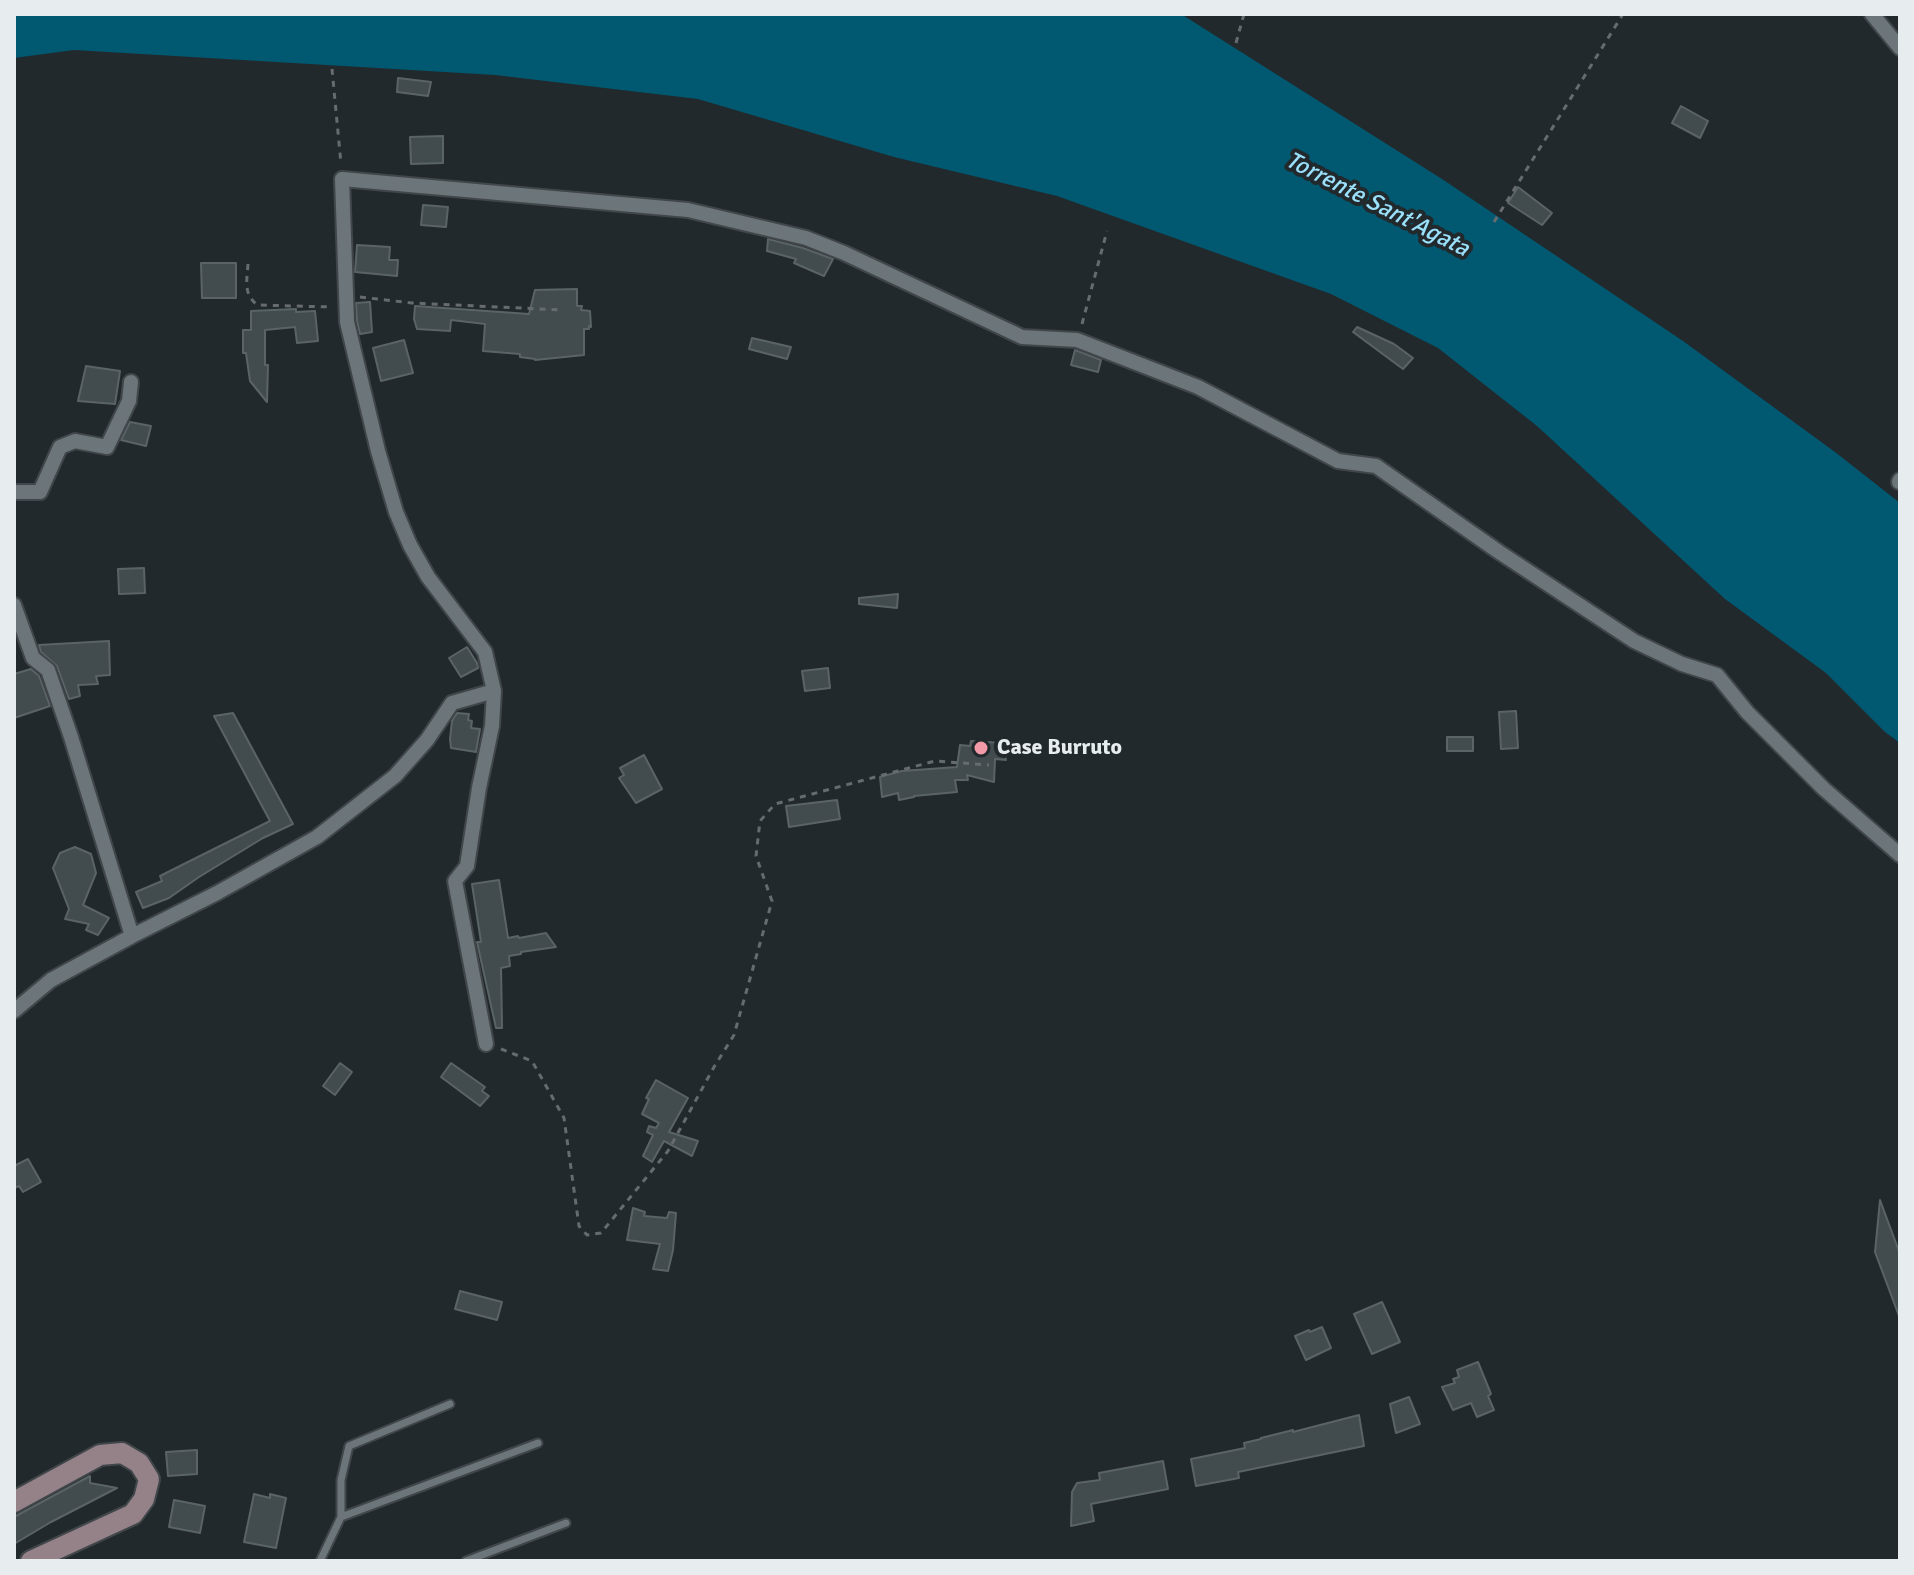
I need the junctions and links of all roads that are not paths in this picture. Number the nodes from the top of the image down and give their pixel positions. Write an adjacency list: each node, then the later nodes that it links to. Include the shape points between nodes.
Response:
1 (1872, 14): 2 (street)
2 (1900, 48)
3 (131, 382): 4 (street, via 129,401 107,447 75,441 60,447 40,492)
4 (14, 492)
5 (14, 605): 8 (street, via 33,658 48,670)
6 (494, 691): 7 (street, via 485,652 428,577 396,512 345,302 342,179 688,210 806,238 1022,337 1077,340 1198,387 1338,461 1376,466 1634,641 1717,675 1824,789); 8 (street, via 452,703 395,776 317,837); 10 (street, via 467,866 455,881)
7 (1900, 855)
8 (132, 936): 9 (street, via 51,980)
9 (14, 1011)
10 (486, 1044)
11 (450, 1404): 14 (lane, via 349,1446 341,1480)
12 (538, 1443): 14 (lane)
13 (14, 1502): 16 (street, via 100,1455 122,1453 139,1463 149,1479 133,1514)
14 (341, 1517): 17 (lane)
15 (566, 1523): 18 (lane)
16 (31, 1561)
17 (320, 1561)
18 (466, 1561)

